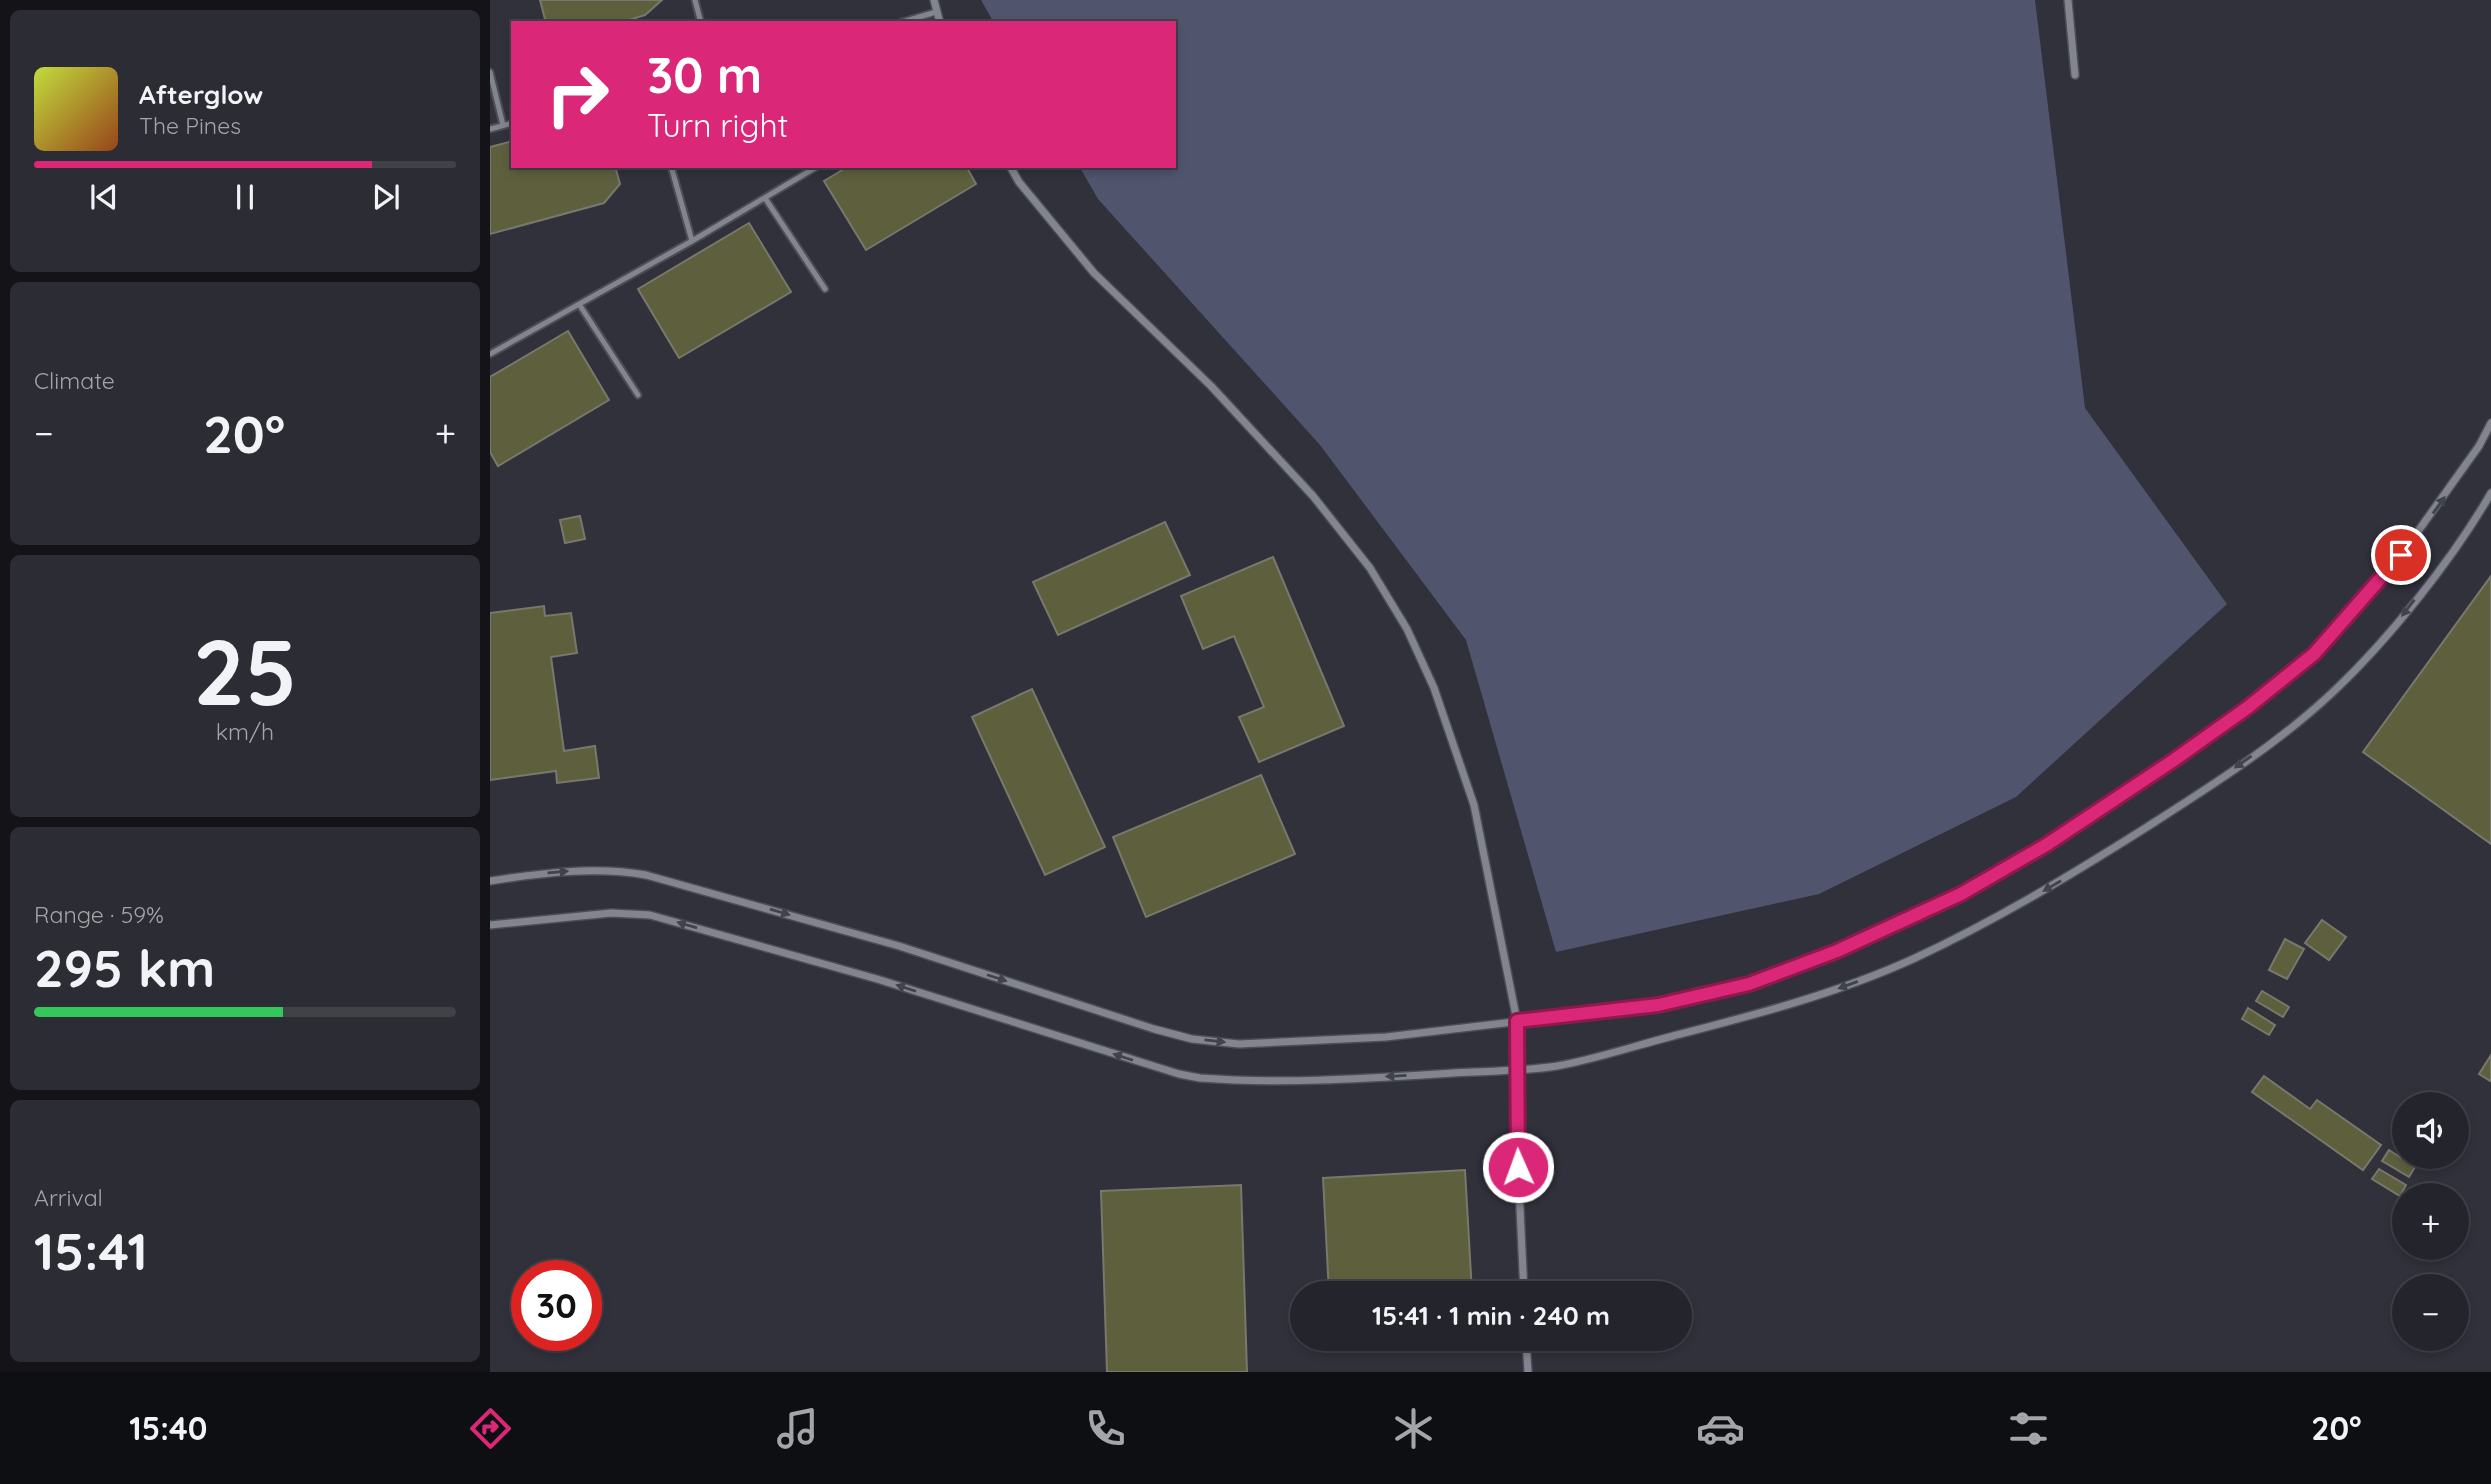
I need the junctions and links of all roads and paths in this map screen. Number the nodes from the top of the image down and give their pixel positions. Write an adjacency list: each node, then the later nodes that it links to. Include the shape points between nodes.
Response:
1 (695, 0): 5 (lane)
2 (934, 0): 4 (street)
3 (2068, 0): 9 (street)
4 (936, 12): 6 (lane); 7 (street)
5 (700, 21)
6 (906, 21)
7 (939, 21)
8 (490, 72): 11 (lane)
9 (2075, 75)
10 (511, 123): 11 (lane)
11 (503, 125): 12 (lane)
12 (490, 129)
13 (672, 168): 17 (lane)
14 (815, 168): 16 (lane)
15 (1011, 168): 26 (street, via 1094,273 1211,386 1314,496 1370,568 1407,629 1434,688 1474,805)
16 (765, 198): 17 (lane); 18 (lane)
17 (692, 241): 19 (lane)
18 (825, 289)
19 (579, 304): 20 (lane); 21 (lane)
20 (490, 354)
21 (638, 395)
22 (2491, 423): 26 (street, one-way to 22, via 1658,1005 1749,984 1837,951 1961,894 2046,845 2247,708 2314,654 2401,555)
23 (2491, 493): 27 (street, one-way to 27, via 2441,568 2333,692 2192,798 2062,881 1987,923 1850,985 1778,1009 1570,1063)
24 (490, 881): 26 (street, one-way to 26, via 587,870 646,875 899,946 1192,1039 1239,1044 1387,1037)
25 (490, 925): 27 (street, one-way to 25, via 1329,1080 1200,1078 650,915 611,913)
26 (1517, 1021): 27 (street)
27 (1518, 1070): 28 (street)
28 (1523, 1281)
29 (1527, 1351): 30 (street)
30 (1528, 1372)

